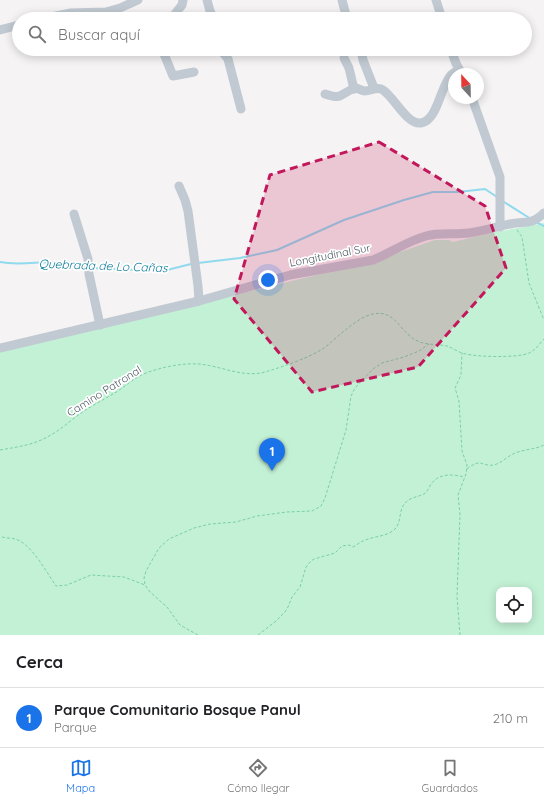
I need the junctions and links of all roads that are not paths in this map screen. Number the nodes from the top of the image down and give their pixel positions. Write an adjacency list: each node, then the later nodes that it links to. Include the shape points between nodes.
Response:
1 (138, 0): 6 (street)
2 (183, 0): 7 (street)
3 (207, 0): 8 (street)
4 (342, 0): 9 (street)
5 (436, 0): 10 (street)
6 (106, 12)
7 (176, 12)
8 (210, 12)
9 (345, 12)
10 (440, 12)
11 (12, 27): 12 (street)
12 (0, 30)
13 (165, 56): 19 (street, via 173,76)
14 (226, 56): 25 (street)
15 (362, 56): 21 (street)
16 (454, 56): 18 (street)
17 (344, 58): 22 (street)
18 (459, 68)
19 (194, 72)
20 (448, 80): 21 (street, via 434,114 426,122 419,123 407,115 382,89)
21 (374, 88): 22 (street, via 364,91)
22 (354, 89): 23 (street, via 335,98)
23 (326, 94)
24 (474, 104): 29 (street, via 500,177)
25 (241, 109)
26 (179, 186): 30 (street, via 188,211)
27 (544, 213): 29 (street, Longitudinal Sur, via 534,221)
28 (74, 214): 31 (street, via 88,260)
29 (500, 227): 30 (street, Longitudinal Sur, via 469,233 425,236 373,260 290,275)
30 (199, 301): 31 (street, Longitudinal Sur)
31 (100, 325): 32 (street, Longitudinal Sur)
32 (0, 348)

